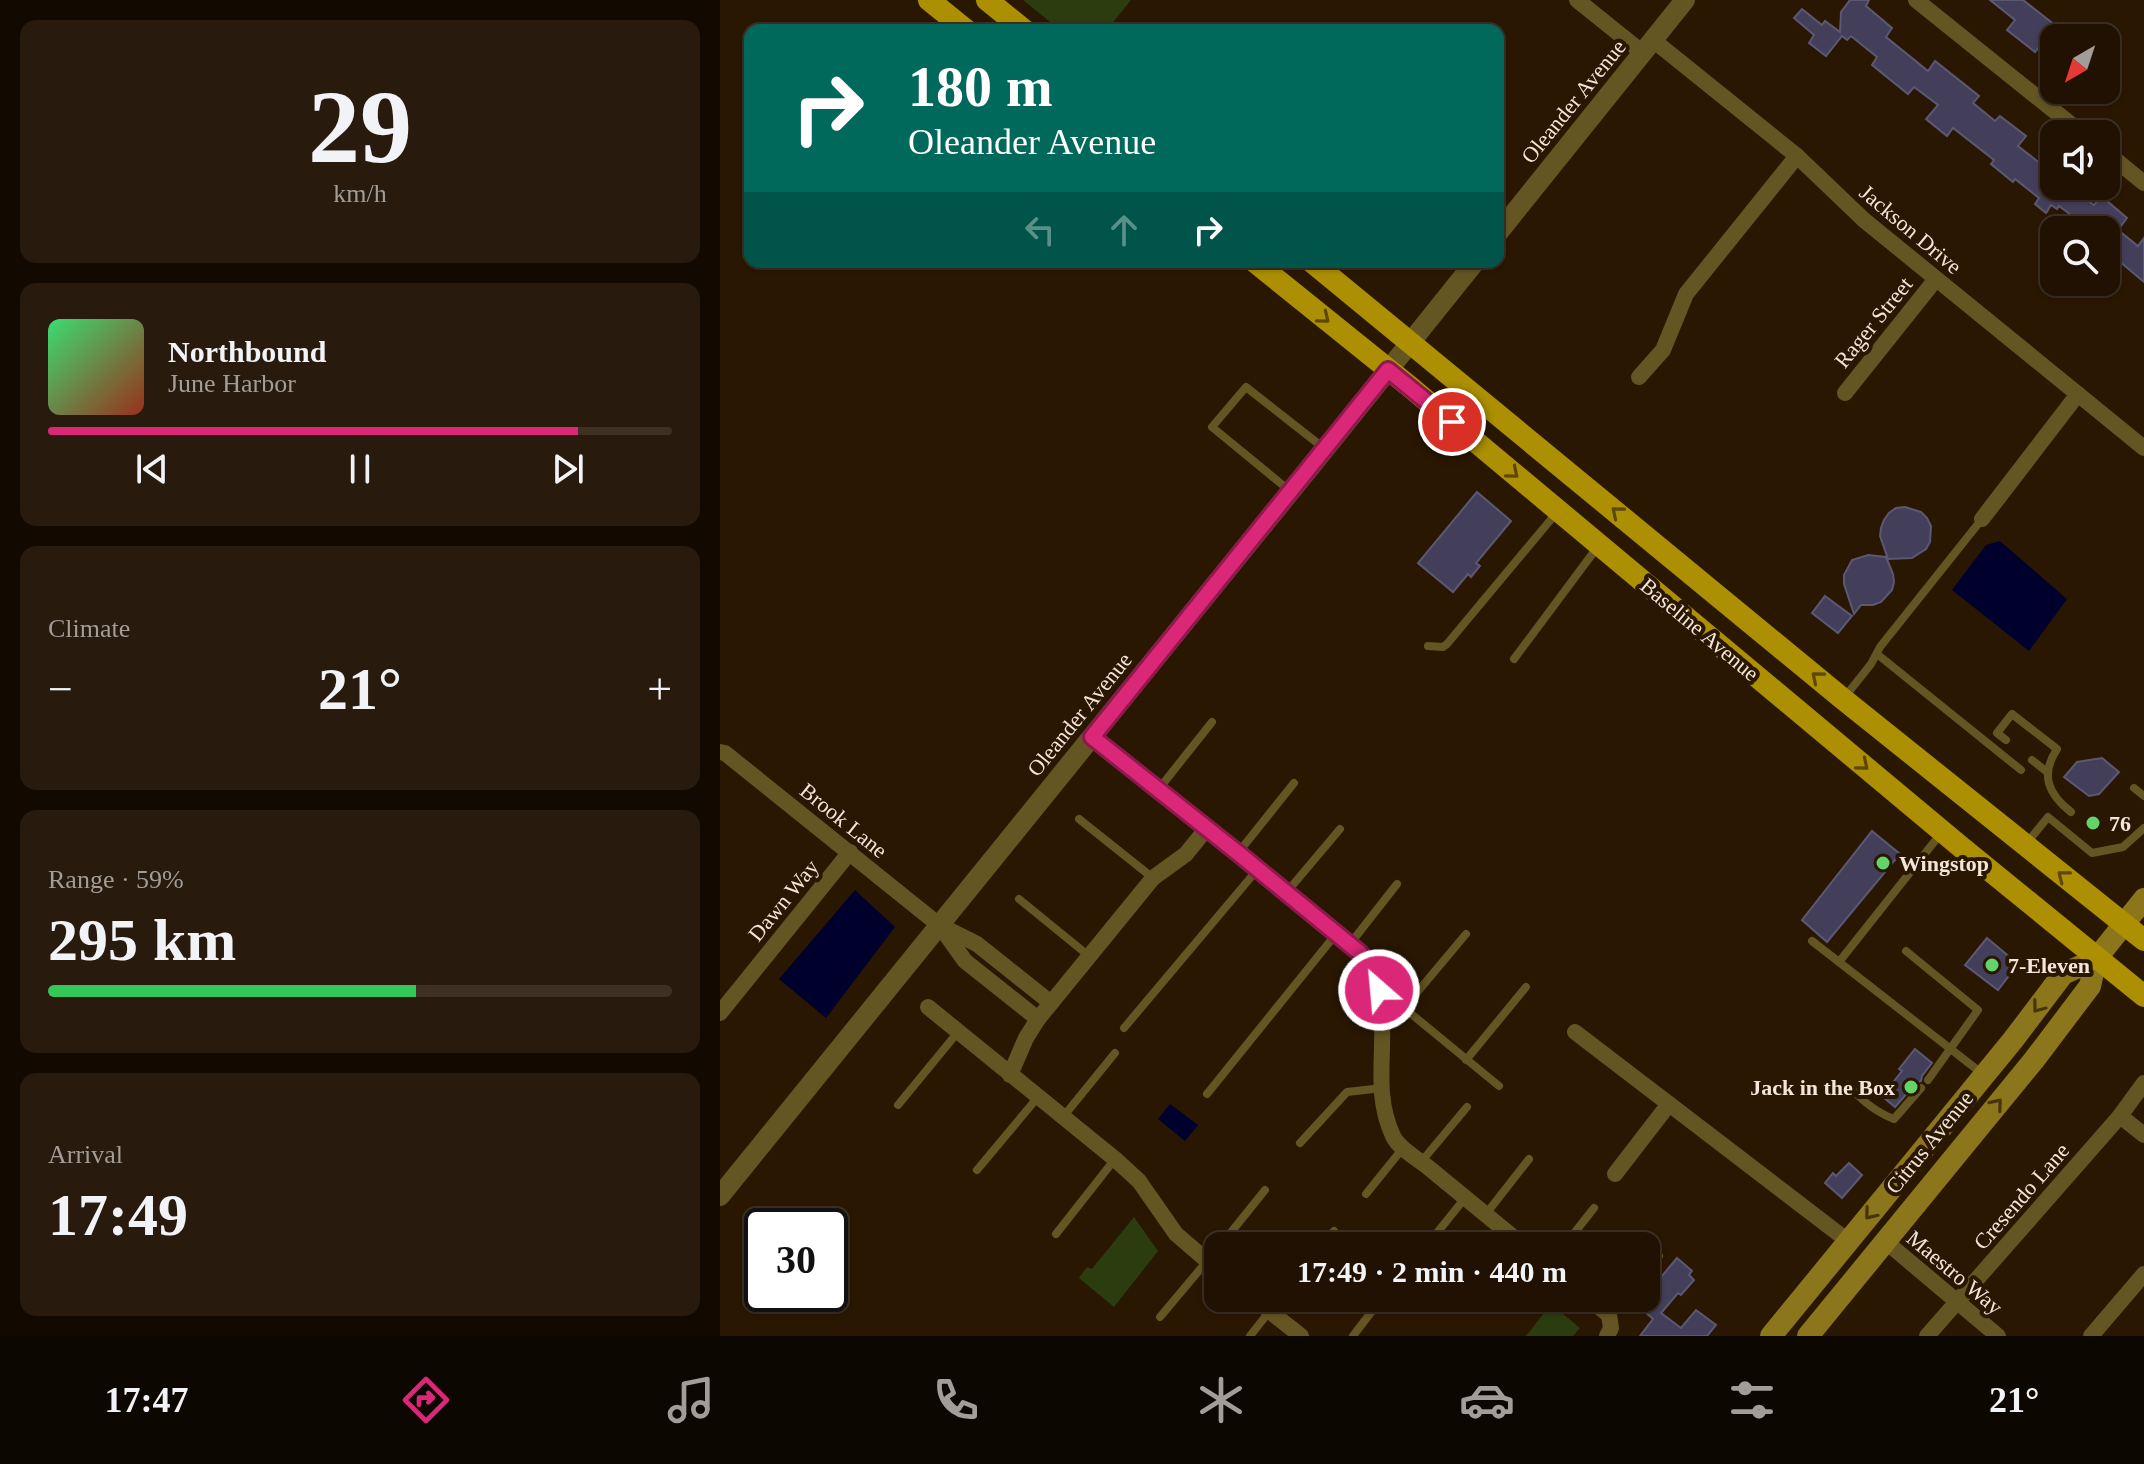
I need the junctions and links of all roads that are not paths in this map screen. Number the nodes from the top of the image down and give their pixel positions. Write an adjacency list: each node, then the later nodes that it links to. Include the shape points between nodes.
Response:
1 (929, 0): 6 (main road)
2 (987, 0): 7 (main road)
3 (1577, 0): 8 (street, Jackson Drive)
4 (1685, 0): 8 (street, Oleander Avenue)
5 (1916, 0): 9 (street)
6 (959, 24)
7 (1017, 24)
8 (1648, 46): 10 (street, Jackson Drive); 13 (street, Oleander Avenue)
9 (2066, 120)
10 (1797, 156): 17 (street, Jackson Drive); 20 (street, via 1686,294 1663,350)
11 (2120, 163): 12 (street)
12 (2144, 183)
13 (1504, 226)
14 (1262, 268): 19 (main road, Baseline Avenue, one-way to 19)
15 (1319, 268): 18 (main road, Baseline Avenue)
16 (1470, 268): 18 (street, Oleander Avenue)
17 (1936, 279): 21 (street, Rager Street); 22 (street, Jackson Drive)
18 (1411, 342): 19 (street, Oleander Avenue); 32 (main road, Baseline Avenue, one-way to 18)
19 (1388, 370): 24 (street, Oleander Avenue); 26 (main road, Baseline Avenue, one-way to 26)
20 (1639, 377)
21 (1845, 393)
22 (2078, 394): 23 (street, Jackson Drive); 27 (street)
23 (2144, 448)
24 (1325, 449): 25 (street, Oleander Avenue); 25 (lane, via 1246,387 1212,427)
25 (1291, 491): 34 (street, Oleander Avenue)
26 (1558, 510): 28 (main road, Baseline Avenue); 29 (lane, via 1447,644)
27 (1982, 519): 30 (lane)
28 (1599, 544): 31 (lane); 51 (main road, Baseline Avenue, one-way to 51)
29 (1428, 646)
30 (1877, 654): 32 (lane); 38 (lane)
31 (1514, 659)
32 (1843, 699): 52 (main road, Baseline Avenue)
33 (1212, 722): 42 (lane)
34 (1092, 737): 42 (street); 62 (street, Oleander Avenue)
35 (2006, 740): 39 (lane, via 1997,733 2012,714 2057,749)
36 (720, 752): 53 (street, Brook Lane)
37 (2032, 760): 39 (lane)
38 (2021, 770)
39 (2047, 772): 44 (lane)
40 (1294, 783): 54 (lane)
41 (2134, 788): 43 (lane)
42 (1158, 790): 48 (street)
43 (2144, 796)
44 (2059, 803): 45 (lane); 46 (lane)
45 (2071, 812)
46 (2048, 817): 49 (lane, via 2092,853 2123,847); 52 (lane)
47 (1079, 819): 56 (lane)
48 (1207, 828): 54 (street); 56 (street, via 1186,854)
49 (2144, 828)
50 (1340, 829): 58 (lane)
51 (1943, 832): 69 (main road, Baseline Avenue); 71 (lane)
52 (2025, 846): 61 (main road, Baseline Avenue, one-way to 52)
53 (850, 852): 62 (street, Brook Lane); 79 (street, Dawn Way)
54 (1238, 853): 55 (street)
55 (1257, 870): 58 (street); 81 (lane)
56 (1153, 878): 68 (street)
57 (1397, 884): 64 (lane)
58 (1286, 893): 64 (street)
59 (1019, 899): 68 (lane)
60 (2144, 899): 61 (main road, Citrus Avenue)
61 (2124, 924): 65 (main road, Baseline Avenue); 69 (main road, Citrus Avenue)
62 (939, 925): 70 (street); 72 (street, via 965,961); 112 (street, Oleander Avenue)
63 (1466, 934): 77 (lane)
64 (1343, 939): 78 (street, via 1372,970); 95 (lane)
65 (2144, 940)
66 (1812, 941): 71 (lane)
67 (1906, 951): 84 (lane, via 1978,1010)
68 (1089, 956): 75 (street)
69 (2096, 959): 74 (main road, Baseline Avenue); 88 (main road, Citrus Avenue, one-way to 88, via 2063,974); 122 (main road, Citrus Avenue, one-way to 69, via 2090,986)
70 (999, 962): 72 (street); 75 (street)
71 (1839, 962): 84 (lane)
72 (987, 978): 80 (street)
73 (1526, 987): 86 (lane)
74 (2144, 996)
75 (1051, 1003): 80 (street)
76 (928, 1007): 82 (street)
77 (1404, 1008): 78 (lane); 86 (lane)
78 (1382, 1010): 93 (street)
79 (720, 1013)
80 (1038, 1019): 87 (street)
81 (1124, 1028)
82 (958, 1032): 87 (street); 98 (lane)
83 (1575, 1032): 97 (street)
84 (1950, 1050): 88 (lane); 89 (lane)
85 (1115, 1053): 101 (lane)
86 (1466, 1060): 92 (lane)
87 (1010, 1075): 96 (street)
88 (1984, 1075): 121 (main road, Citrus Avenue, one-way to 121)
89 (1928, 1080)
90 (2144, 1083): 100 (street, Cresendo Lane)
91 (1848, 1085): 94 (lane, via 1860,1099 1894,1119)
92 (1499, 1086)
93 (1382, 1088): 103 (lane, via 1347,1092); 104 (street, via 1394,1140)
94 (1921, 1088)
95 (1207, 1094)
96 (1038, 1097): 101 (street); 108 (lane)
97 (1669, 1104): 109 (street); 121 (street)
98 (898, 1105)
99 (1467, 1107): 107 (lane)
100 (2120, 1116): 102 (street); 126 (street, Cresendo Lane)
101 (1063, 1117): 105 (street)
102 (2144, 1135)
103 (1300, 1143)
104 (1404, 1148): 107 (street); 111 (lane)
105 (1115, 1159): 120 (lane); 123 (street, via 1139,1181 1176,1234)
106 (1529, 1159): 115 (lane)
107 (1421, 1162): 113 (street)
108 (977, 1170)
109 (1615, 1174)
110 (1265, 1190): 116 (lane)
111 (1366, 1194)
112 (720, 1196)
113 (1466, 1198): 115 (street); 117 (lane)
114 (1594, 1208): 119 (lane)
115 (1486, 1214): 118 (street)
116 (1234, 1232)
117 (1438, 1232)
118 (1507, 1232)
119 (1575, 1232)
120 (1056, 1234)
121 (1848, 1241): 138 (main road, Citrus Avenue)
122 (1885, 1241): 126 (street, Maestro Way); 139 (main road, Citrus Avenue)
123 (1204, 1250)
124 (1204, 1270): 133 (lane)
125 (2144, 1274): 142 (street)
126 (1957, 1302): 140 (street, Cresendo Lane); 141 (street, Maestro Way)
127 (1269, 1312): 134 (lane)
128 (1281, 1312): 135 (street)
129 (1371, 1312): 136 (lane)
130 (1605, 1312): 132 (street)
131 (1612, 1312): 132 (lane)
132 (1609, 1315): 137 (street)
133 (1160, 1317)
134 (1250, 1336)
135 (1301, 1336)
136 (1353, 1336)
137 (1607, 1336)
138 (1771, 1336)
139 (1808, 1336)
140 (1927, 1336)
141 (1998, 1336)
142 (2091, 1336)

